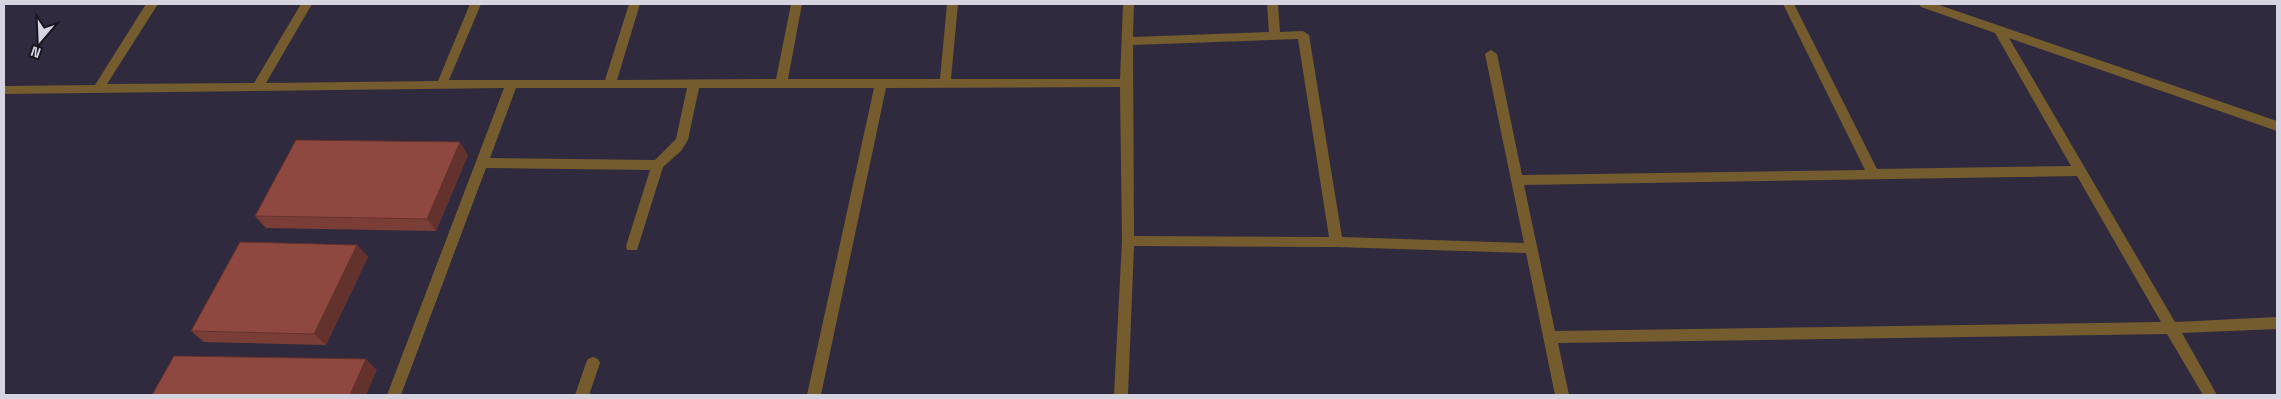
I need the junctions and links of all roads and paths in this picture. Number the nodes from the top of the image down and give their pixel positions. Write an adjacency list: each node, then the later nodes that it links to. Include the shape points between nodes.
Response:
1 (152, 4): 24 (street)
2 (306, 4): 23 (street)
3 (475, 4): 18 (street)
4 (634, 4): 22 (street)
5 (796, 4): 15 (street)
6 (952, 4): 21 (street)
7 (1128, 4): 13 (street)
8 (1273, 4): 12 (street)
9 (1788, 4): 30 (street)
10 (1925, 4): 11 (street)
11 (1999, 30): 26 (street); 29 (street)
12 (1275, 36): 13 (street); 33 (street, via 1303,35)
13 (1127, 41): 17 (street)
14 (1491, 54): 31 (street)
15 (780, 83): 16 (street); 20 (street)
16 (881, 83): 21 (street); 42 (street)
17 (1126, 83): 21 (street); 32 (street)
18 (442, 84): 19 (street); 23 (street)
19 (512, 84): 22 (street); 27 (street)
20 (694, 84): 22 (street); 28 (street, via 682,140)
21 (944, 84)
22 (609, 85)
23 (257, 87): 24 (street)
24 (98, 89): 25 (street)
25 (4, 90)
26 (2277, 126)
27 (482, 163): 28 (street); 40 (street)
28 (658, 165): 34 (street)
29 (2080, 171): 30 (street); 37 (street)
30 (1873, 174): 31 (street)
31 (1516, 180): 35 (street)
32 (1128, 241): 33 (street); 43 (street)
33 (1336, 242): 35 (street)
34 (632, 246)
35 (1530, 248): 38 (street)
36 (2277, 323): 37 (street)
37 (2171, 328): 38 (street); 45 (street)
38 (1550, 337): 44 (street)
39 (593, 363): 41 (street)
40 (394, 395)
41 (582, 395)
42 (814, 395)
43 (1121, 395)
44 (1562, 395)
45 (2210, 395)

